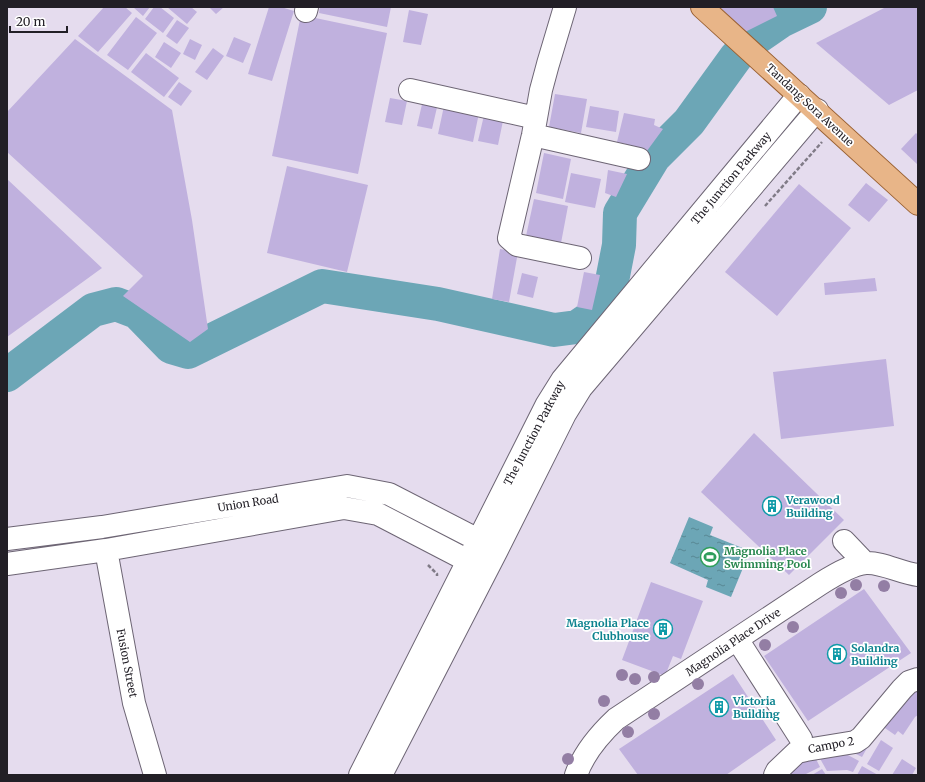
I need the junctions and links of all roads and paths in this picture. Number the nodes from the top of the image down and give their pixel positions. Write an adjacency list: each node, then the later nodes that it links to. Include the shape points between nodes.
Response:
1 (565, 7): 6 (street, via 548,64)
2 (702, 7): 3 (main road, Tandang Sora Avenue)
3 (794, 89): 5 (main road, Tandang Sora Avenue); 8 (street, The Junction Parkway)
4 (410, 90): 6 (street)
5 (817, 110): 10 (street, The Junction Parkway); 11 (main road, Tandang Sora Avenue)
6 (534, 126): 9 (street); 13 (street, via 509,238 517,245)
7 (825, 139): 12 (path)
8 (755, 149): 10 (street, via 767,152); 15 (street, The Junction Parkway, via 562,380 547,404)
9 (639, 160)
10 (772, 163): 18 (street, The Junction Parkway, via 581,388 565,414)
11 (918, 204)
12 (761, 210)
13 (580, 258)
14 (7, 539): 15 (street, Union Road, via 102,527 347,486 389,494)
15 (478, 541): 18 (street, Union Road); 20 (street, The Junction Parkway)
16 (844, 541): 21 (street)
17 (106, 550): 20 (street, Union Road, via 344,508 378,514); 22 (street, Union Road); 29 (street, Fusion Street, via 134,703)
18 (497, 550): 23 (street, The Junction Parkway)
19 (424, 561): 25 (path, via 437,574)
20 (467, 561): 23 (street, Union Road); 30 (street, The Junction Parkway)
21 (865, 563): 24 (street, Magnolia Place Drive); 26 (street, Magnolia Place Drive, via 842,571 820,584)
22 (7, 564)
23 (487, 570): 31 (street, The Junction Parkway)
24 (918, 575)
25 (436, 581)
26 (737, 639): 28 (street); 32 (street, Magnolia Place Drive, via 616,719 591,747)
27 (918, 679): 33 (street, Campo 2, via 909,682 902,689 861,738 855,742 798,752)
28 (801, 739)
29 (155, 775)
30 (360, 775)
31 (382, 775)
32 (576, 775)
33 (775, 775)

